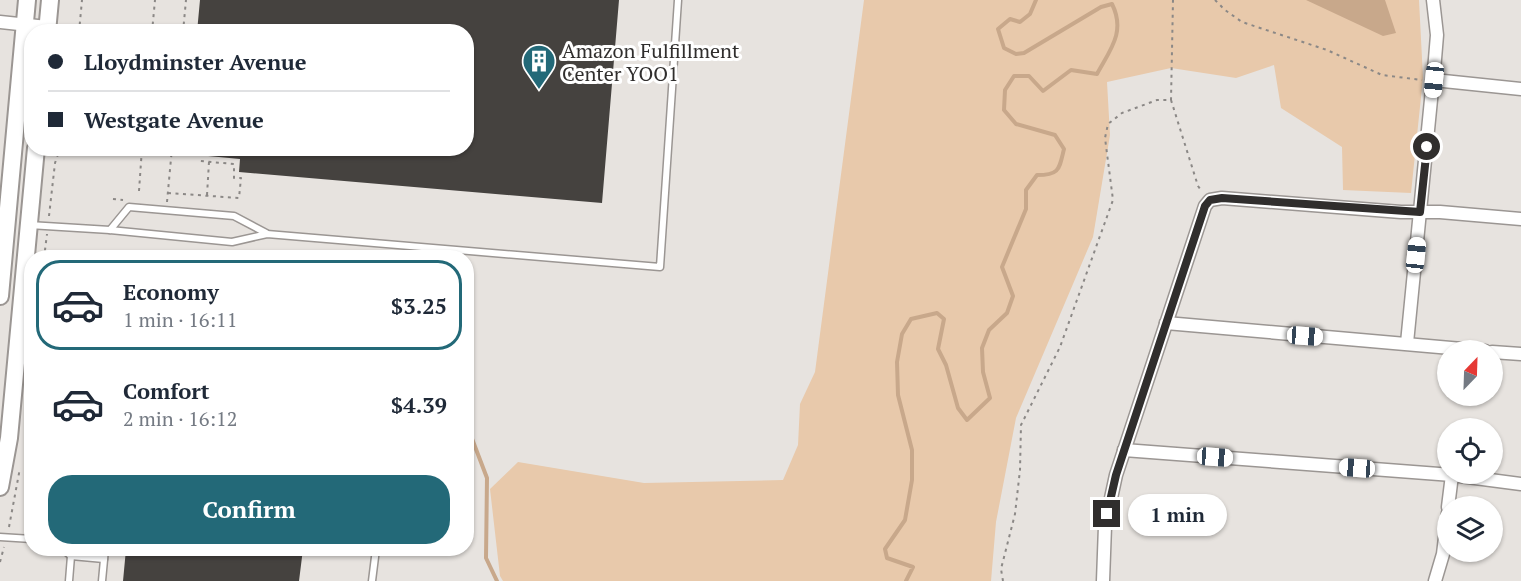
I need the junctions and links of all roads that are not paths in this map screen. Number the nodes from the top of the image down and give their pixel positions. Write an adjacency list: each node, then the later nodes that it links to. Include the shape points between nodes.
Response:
1 (27, 0): 6 (main road)
2 (50, 0): 7 (main road)
3 (678, 0): 20 (lane, via 660,267)
4 (1433, 0): 10 (street, via 1437,35)
5 (0, 22): 8 (street)
6 (25, 24)
7 (48, 24)
8 (24, 25)
9 (24, 36): 22 (main road)
10 (1434, 80): 11 (street); 13 (street)
11 (1521, 89)
12 (35, 156): 15 (main road)
13 (1420, 212): 14 (street); 23 (street, via 1210,200); 24 (street)
14 (1521, 219)
15 (28, 225): 16 (lane); 18 (main road)
16 (110, 230): 17 (lane, via 232,242); 17 (lane, via 129,207 234,216)
17 (267, 234): 19 (lane)
18 (26, 250)
19 (458, 250)
20 (474, 251)
21 (24, 270): 32 (main road, via 9,438)
22 (0, 296)
23 (1166, 323): 24 (street); 28 (street)
24 (1407, 343): 25 (street)
25 (1437, 346)
26 (1503, 353): 27 (street)
27 (1521, 354)
28 (1124, 450): 29 (street); 43 (street, via 1109,501)
29 (1437, 474)
30 (1503, 482): 31 (street)
31 (1521, 484)
32 (0, 487)
33 (0, 537): 34 (lane)
34 (24, 538)
35 (70, 556): 38 (lane); 40 (lane)
36 (104, 556): 38 (lane)
37 (375, 556): 42 (lane)
38 (104, 559): 41 (lane)
39 (1441, 562): 45 (street)
40 (69, 581)
41 (102, 581)
42 (372, 581)
43 (1103, 581): 44 (street)
44 (1112, 581)
45 (1435, 581)

